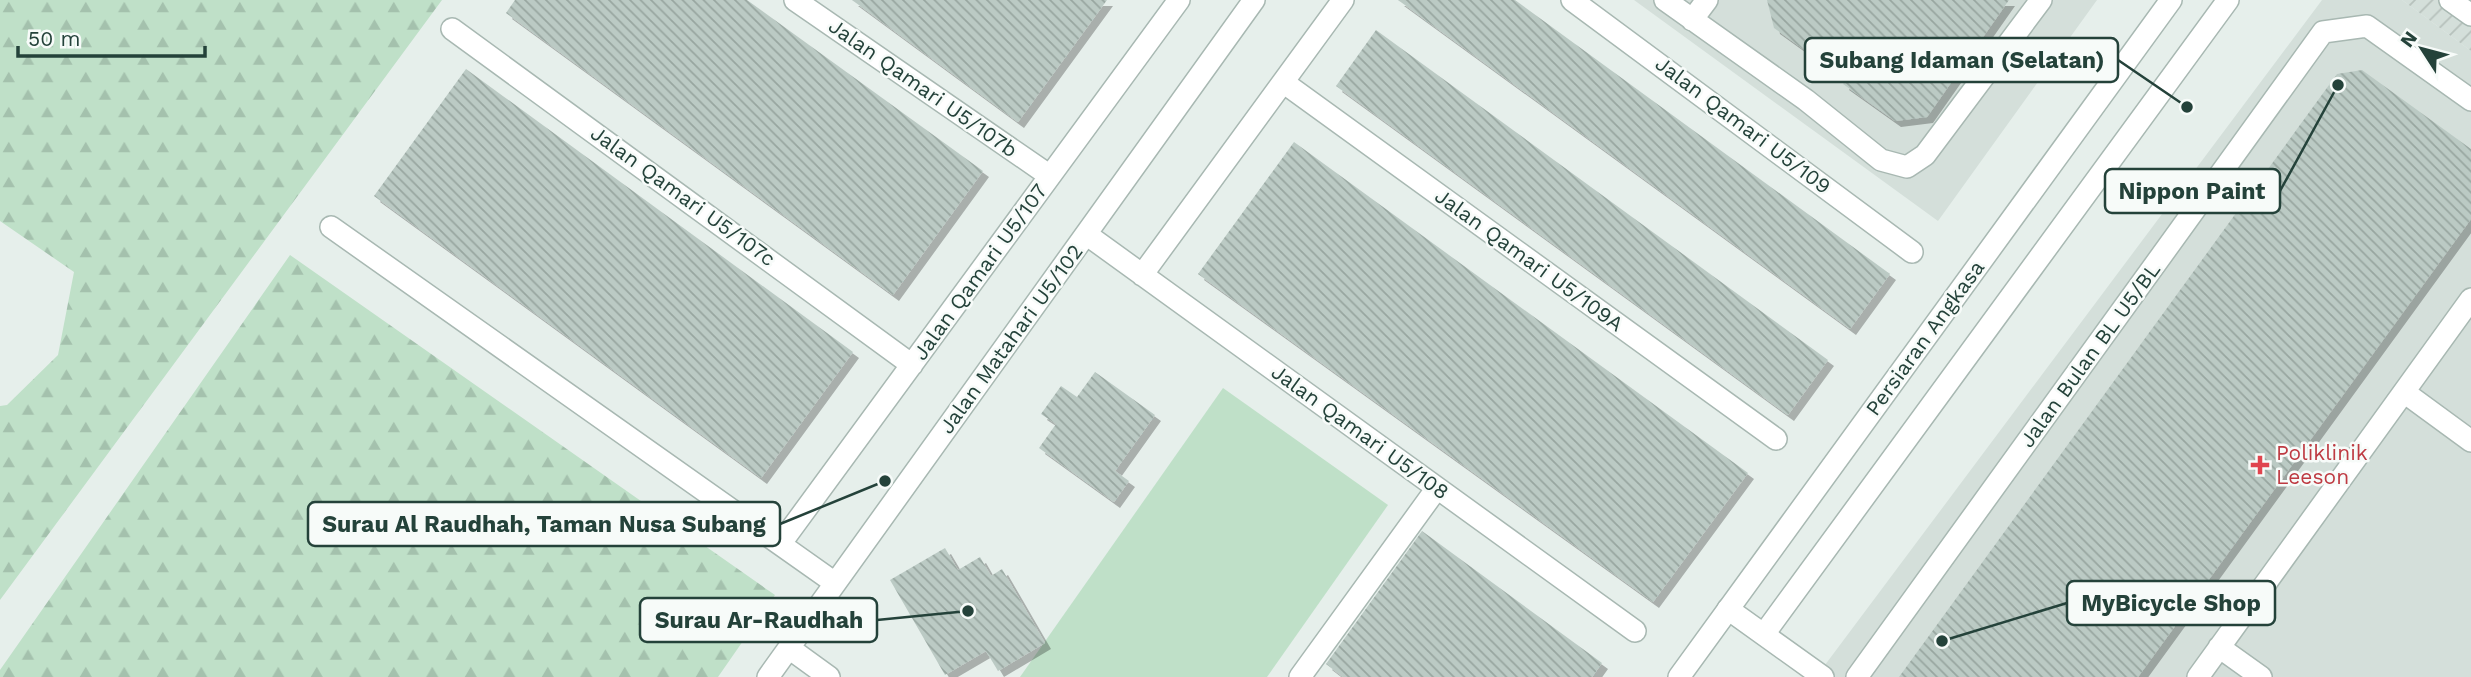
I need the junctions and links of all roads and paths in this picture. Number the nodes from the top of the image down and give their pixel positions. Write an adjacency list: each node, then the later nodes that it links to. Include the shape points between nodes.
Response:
1 (795, 0): 17 (street, Jalan Qamari U5/107b)
2 (1179, 0): 17 (street, Jalan Qamari U5/107)
3 (1254, 0): 19 (street, Jalan Matahari U5/102)
4 (1343, 0): 15 (street)
5 (1572, 0): 20 (street, Jalan Qamari U5/109)
6 (1665, 0): 13 (street)
7 (1707, 0): 13 (street)
8 (2041, 0): 13 (street, via 1925,155 1907,167 1881,160 1806,100)
9 (2171, 0): 30 (street, Persiaran Angkasa)
10 (2228, 0): 32 (street)
11 (2450, 0): 12 (street)
12 (2471, 15)
13 (1692, 20)
14 (453, 29): 23 (street, Jalan Qamari U5/107c)
15 (1283, 82): 21 (street); 25 (street, Jalan Qamari U5/109A)
16 (2471, 100): 40 (street, Jalan Bulan BL U5/BL, via 2367,26 2323,32)
17 (1050, 176): 23 (street, Jalan Qamari U5/107)
18 (331, 227): 28 (street)
19 (1086, 234): 21 (street, Jalan Qamari U5/108); 29 (street, Jalan Matahari U5/102)
20 (1912, 252)
21 (1142, 275): 27 (street, Jalan Qamari U5/108)
22 (2471, 299): 24 (street)
23 (912, 365): 28 (street, Jalan Qamari U5/107)
24 (2404, 392): 26 (street); 33 (street)
25 (1776, 439)
26 (2471, 441)
27 (1437, 488): 31 (street, Jalan Qamari U5/108); 37 (street)
28 (781, 543): 29 (street)
29 (835, 583): 34 (street, Jalan Matahari U5/102)
30 (1728, 609): 32 (street); 38 (street, Persiaran Angkasa)
31 (1635, 631)
32 (1764, 634): 39 (street)
33 (2219, 647): 41 (street); 42 (street)
34 (789, 648): 35 (street, Jalan Matahari U5/102); 36 (street)
35 (768, 677)
36 (829, 677)
37 (1300, 677)
38 (1679, 677)
39 (1823, 677)
40 (1857, 677)
41 (2198, 677)
42 (2261, 677)

